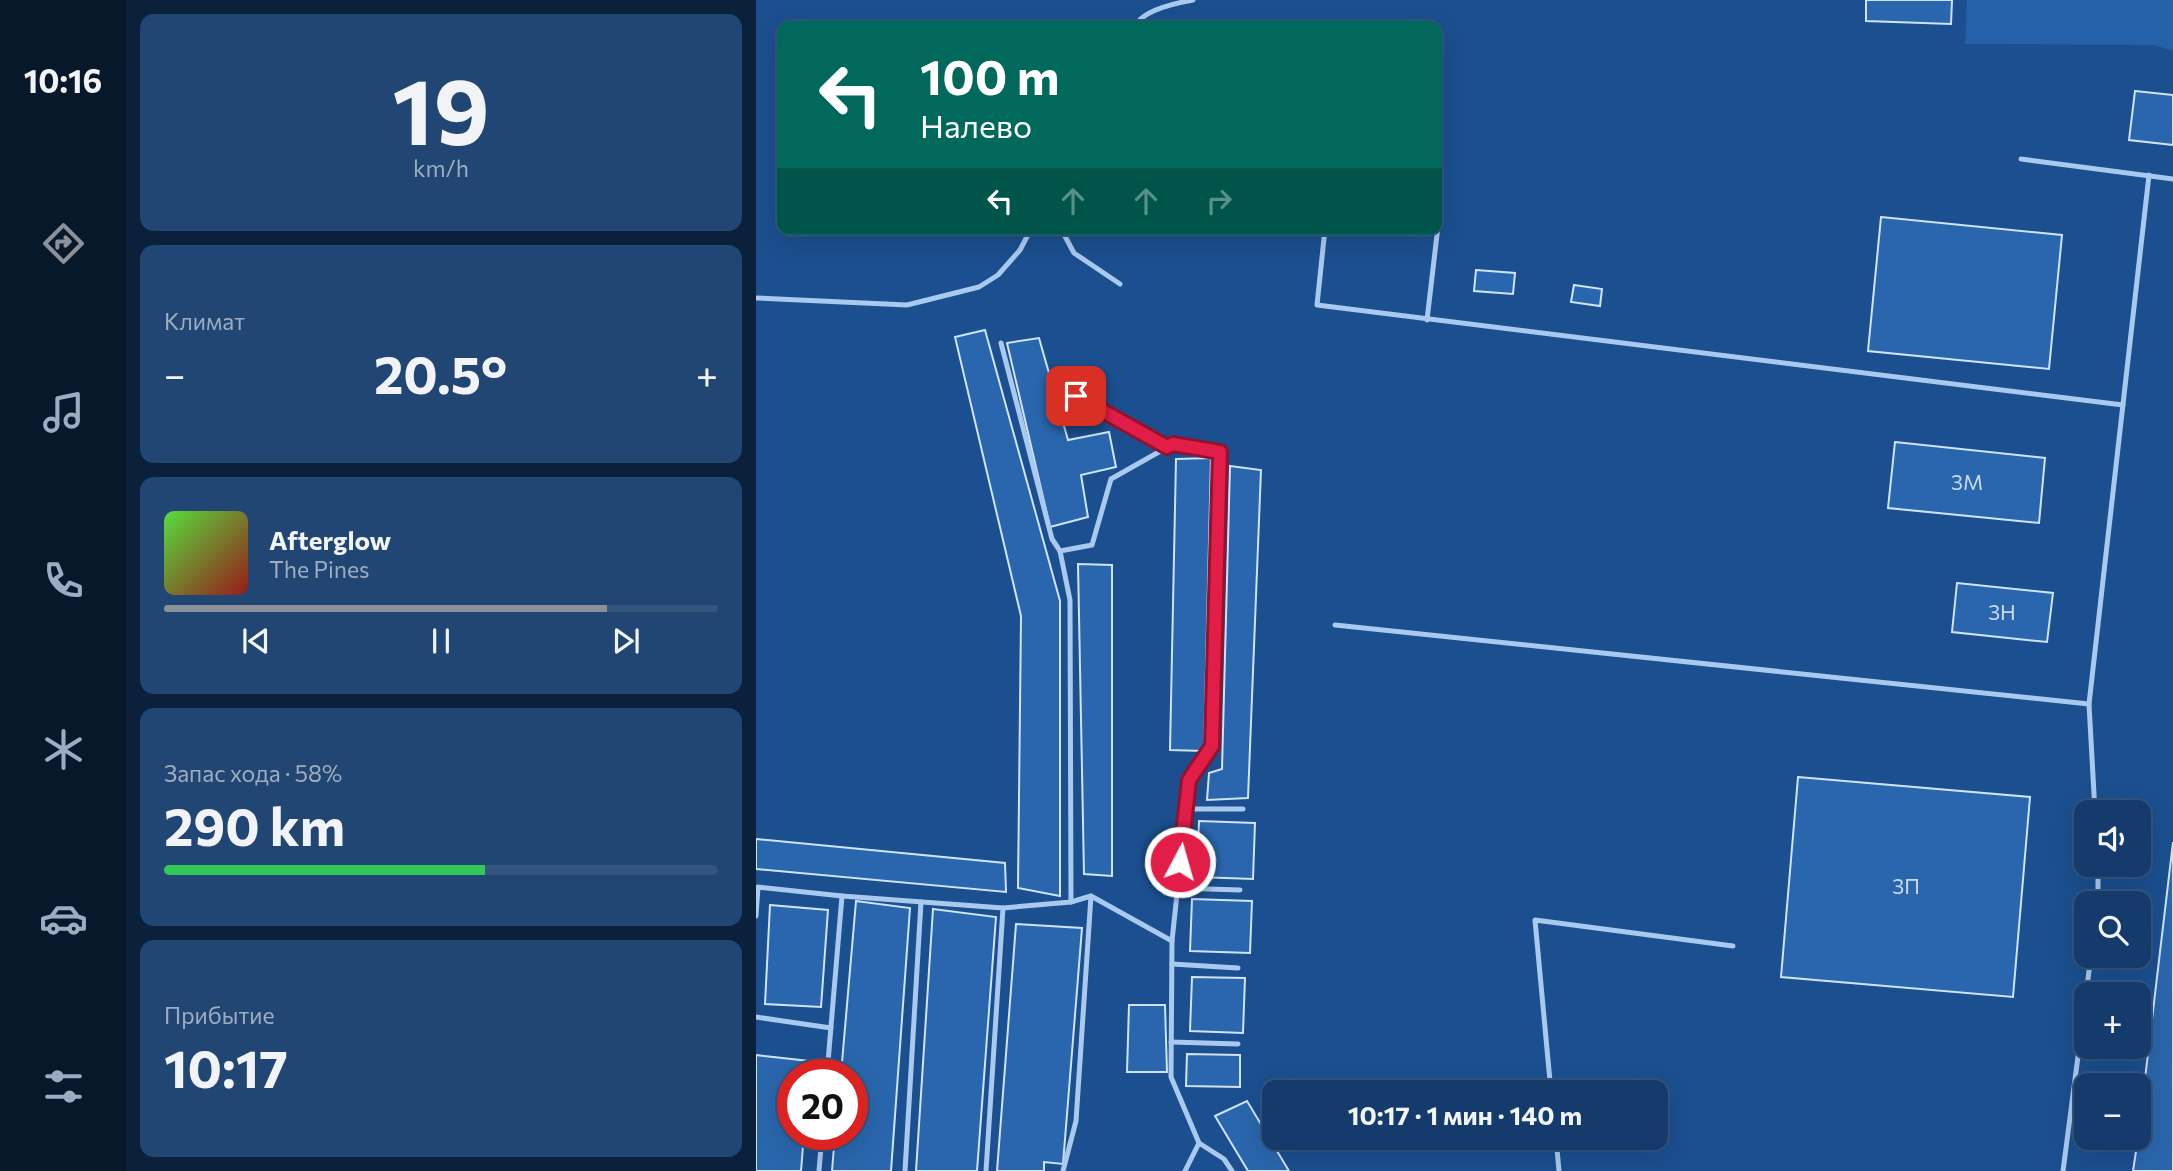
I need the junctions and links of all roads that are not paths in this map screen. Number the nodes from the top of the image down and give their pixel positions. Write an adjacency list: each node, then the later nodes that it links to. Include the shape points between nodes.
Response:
1 (1193, 0): 2 (lane, via 1172,3)
2 (1138, 21)
3 (2021, 159): 4 (lane)
4 (2148, 175): 5 (lane); 15 (lane)
5 (2173, 179)
6 (1028, 235): 11 (lane, via 998,275 979,287 907,305)
7 (1064, 235): 10 (lane, via 1074,253)
8 (1324, 235): 12 (lane, via 1317,305)
9 (1437, 235): 12 (lane)
10 (1120, 284)
11 (756, 298)
12 (1427, 320): 15 (lane)
13 (1001, 343): 17 (lane, via 1052,539)
14 (1076, 396): 16 (lane)
15 (2123, 405): 19 (lane)
16 (1167, 447): 17 (lane, via 1111,479 1092,545); 21 (lane, via 1173,444 1220,452 1212,746 1189,780)
17 (1059, 551): 28 (lane, via 1070,600)
18 (1335, 625): 19 (lane)
19 (2089, 704): 20 (lane)
20 (2094, 800)
21 (1185, 809): 22 (lane); 23 (lane)
22 (1243, 809)
23 (1177, 888): 24 (lane); 31 (lane)
24 (1240, 890)
25 (842, 896): 27 (lane); 30 (lane, via 758,887); 36 (lane)
26 (1091, 896): 28 (lane); 31 (lane); 48 (lane, via 1076,1121)
27 (921, 902): 29 (lane); 46 (lane)
28 (1071, 902): 29 (lane)
29 (1003, 908): 47 (lane)
30 (756, 916)
31 (1172, 941): 33 (lane)
32 (1733, 946): 41 (lane, via 1535,920)
33 (1172, 964): 34 (lane); 37 (lane)
34 (1238, 968)
35 (756, 1017): 36 (lane)
36 (831, 1028): 39 (lane)
37 (1171, 1042): 38 (lane); 42 (lane, via 1171,1077)
38 (1238, 1044)
39 (828, 1059)
40 (2078, 1059): 52 (lane)
41 (1551, 1080)
42 (1199, 1143): 49 (lane); 50 (lane, via 1224,1159)
43 (821, 1150): 45 (lane)
44 (1557, 1150): 51 (lane)
45 (819, 1171)
46 (905, 1171)
47 (986, 1171)
48 (1063, 1171)
49 (1185, 1171)
50 (1232, 1171)
51 (1559, 1171)
52 (2063, 1171)

